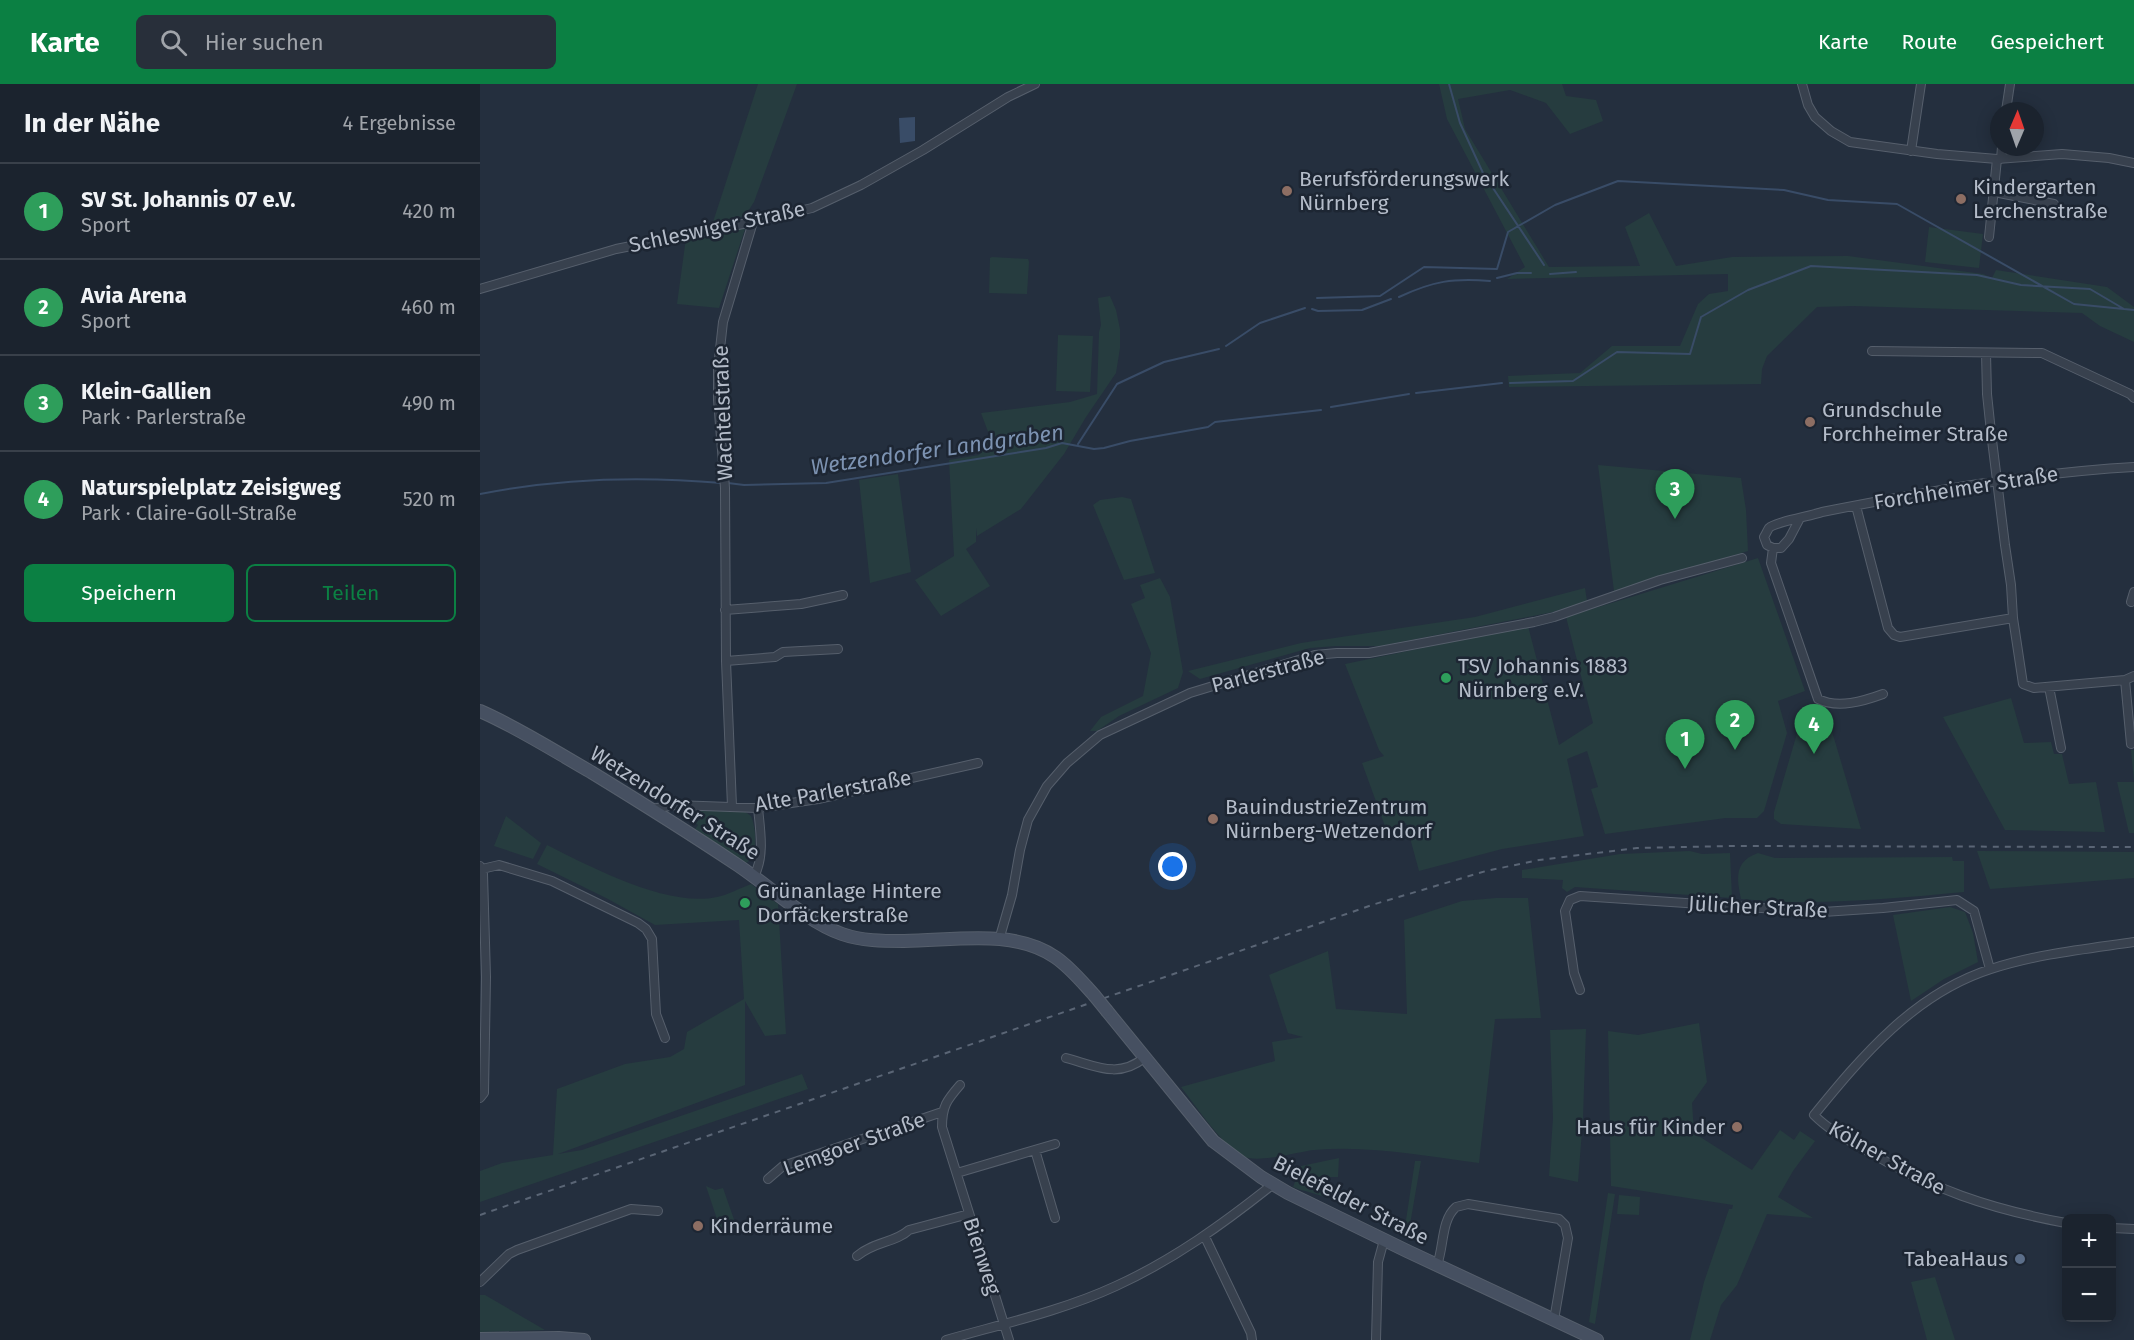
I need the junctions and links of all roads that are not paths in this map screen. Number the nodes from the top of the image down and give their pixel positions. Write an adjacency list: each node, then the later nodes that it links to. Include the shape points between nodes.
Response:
1 (1035, 84): 12 (street, Schleswiger Straße, via 852,189 812,208)
2 (1802, 84): 6 (street, via 1815,117 1839,137 1871,146)
3 (1921, 84): 6 (street)
4 (2010, 84): 5 (street)
5 (2007, 102)
6 (1911, 150): 8 (street)
7 (2000, 156): 8 (street)
8 (1999, 159): 9 (street, via 2062,154); 10 (street)
9 (2134, 163)
10 (1994, 192): 11 (street); 13 (street)
11 (2054, 204)
12 (753, 222): 14 (street, Schleswiger Straße, via 616,249); 27 (street, Wachtelstraße, via 720,340 718,400 725,488)
13 (1989, 237)
14 (480, 289)
15 (1872, 351): 16 (street)
16 (1986, 353): 17 (street, via 2042,353); 19 (street)
17 (2134, 398)
18 (2134, 467): 19 (street, Forchheimer Straße)
19 (1998, 482): 20 (street, Forchheimer Straße); 28 (street)
20 (1856, 506): 21 (street, Forchheimer Straße); 28 (street, via 1891,633 1900,637)
21 (1799, 520): 22 (street, via 1781,548); 22 (street, Forchheimer Straße, via 1769,528 1764,537)
22 (1773, 548): 34 (street, via 1771,563 1818,699 1860,702)
23 (1742, 558): 44 (street, Parlerstraße, via 1660,580 1534,622 1369,653 1315,655 1190,693 1100,735 1047,786 1029,820)
24 (2134, 592): 26 (street)
25 (843, 595): 27 (street, via 801,604)
26 (2131, 602)
27 (725, 610): 30 (street, Wachtelstraße)
28 (2013, 618): 33 (street, via 2023,684)
29 (838, 649): 30 (street)
30 (726, 661): 39 (street, Wachtelstraße)
31 (2134, 676): 32 (street)
32 (2125, 680): 33 (street); 36 (street)
33 (2049, 687): 37 (street)
34 (1883, 694)
35 (480, 711): 41 (street, Wetzendorfer Straße)
36 (2131, 744)
37 (2061, 748)
38 (978, 763): 40 (street, Alte Parlerstraße, via 818,799)
39 (732, 806): 40 (street, Alte Parlerstraße); 41 (street, Alte Parlerstraße, via 675,805)
40 (758, 808): 43 (street, via 760,856)
41 (652, 809): 43 (street, Wetzendorfer Straße)
42 (481, 868): 48 (street, via 499,866 552,881 646,928 652,939 656,1014); 53 (street, via 486,977 484,1093)
43 (754, 876): 44 (street, Wetzendorfer Straße, via 823,926 848,936 886,941)
44 (999, 940): 49 (street, Wetzendorfer Straße, bridge, via 1031,945 1055,956 1072,970)
45 (2134, 942): 46 (street)
46 (1990, 969): 47 (street, Jülicher Straße, via 1974,911 1957,900 1823,912 1580,896 1570,900 1566,911); 63 (street, Kölner Straße, via 1935,996 1896,1024 1814,1115 1828,1128 1922,1181 1972,1200)
47 (1580, 990)
48 (665, 1038)
49 (1129, 1038): 51 (street, Bielefelder Straße)
50 (1066, 1058): 51 (street, via 1120,1070)
51 (1144, 1058): 59 (street, Bielefelder Straße, via 1213,1141)
52 (960, 1085): 54 (street)
53 (480, 1098)
54 (942, 1112): 57 (street, Bienweg, via 942,1127); 58 (street, Lemgoer Straße, via 783,1166)
55 (1056, 1144): 56 (street)
56 (1035, 1150): 57 (street); 62 (street)
57 (957, 1173): 61 (street, Bienweg)
58 (768, 1179)
59 (1272, 1185): 66 (street); 67 (street, Bielefelder Straße)
60 (658, 1211): 70 (street, via 631,1209 517,1250)
61 (969, 1214): 68 (street, via 909,1230 867,1247); 72 (street, Bienweg)
62 (1055, 1218)
63 (2062, 1222)
64 (2116, 1228): 65 (street)
65 (2134, 1229)
66 (1205, 1237): 72 (street, via 1114,1287); 77 (street)
67 (1384, 1240): 69 (street, Bielefelder Straße); 78 (street, via 1378,1262)
68 (857, 1256)
69 (1437, 1265): 71 (street, Bielefelder Straße); 71 (street, via 1447,1219 1456,1207 1468,1204 1559,1219 1568,1238)
70 (480, 1282)
71 (1554, 1320): 79 (street, Bielefelder Straße)
72 (1004, 1323): 75 (street); 76 (street, Bienweg)
73 (480, 1339): 74 (street)
74 (584, 1340)
75 (946, 1340)
76 (1009, 1340)
77 (1252, 1340)
78 (1376, 1340)
79 (1597, 1340)

